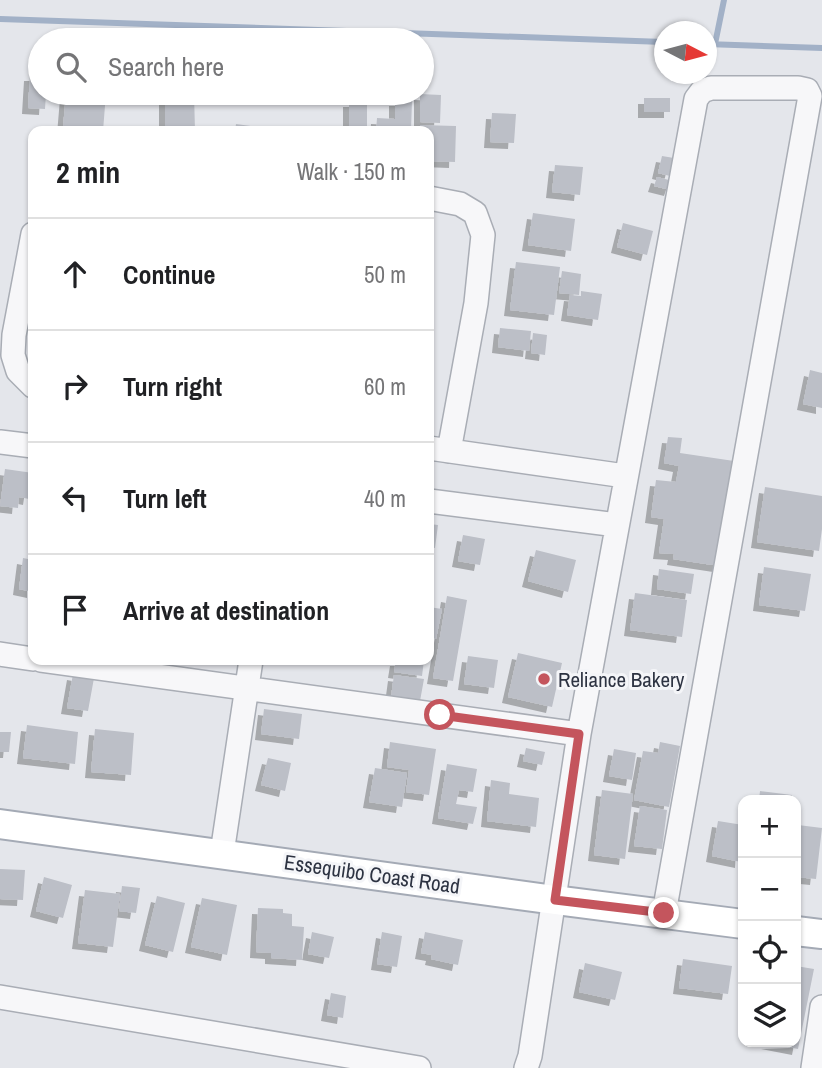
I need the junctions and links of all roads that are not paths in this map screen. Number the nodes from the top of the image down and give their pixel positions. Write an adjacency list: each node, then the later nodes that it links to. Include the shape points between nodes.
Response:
1 (434, 199): 6 (street, via 460,204 475,213 483,235 476,303)
2 (28, 261): 3 (street, via 14,335)
3 (17, 379)
4 (0, 442): 5 (street)
5 (28, 445)
6 (439, 450): 7 (street)
7 (625, 477): 9 (street); 19 (street, via 696,99 711,88 807,90 810,96)
8 (434, 502): 9 (street)
9 (617, 525): 15 (street)
10 (0, 654): 11 (street)
11 (28, 658)
12 (78, 665): 14 (street)
13 (250, 665): 14 (street)
14 (246, 688): 15 (street); 17 (street)
15 (579, 734): 18 (street)
16 (0, 824): 17 (main road, Essequibo Coast Road)
17 (222, 853): 18 (main road, Essequibo Coast Road)
18 (555, 900): 19 (main road, Essequibo Coast Road); 26 (street)
19 (664, 913): 20 (main road, Essequibo Coast Road)
20 (738, 923)
21 (801, 932): 22 (main road)
22 (822, 934)
23 (0, 997): 25 (street)
24 (822, 1007): 27 (street)
25 (419, 1068)
26 (526, 1068)
27 (813, 1068)

